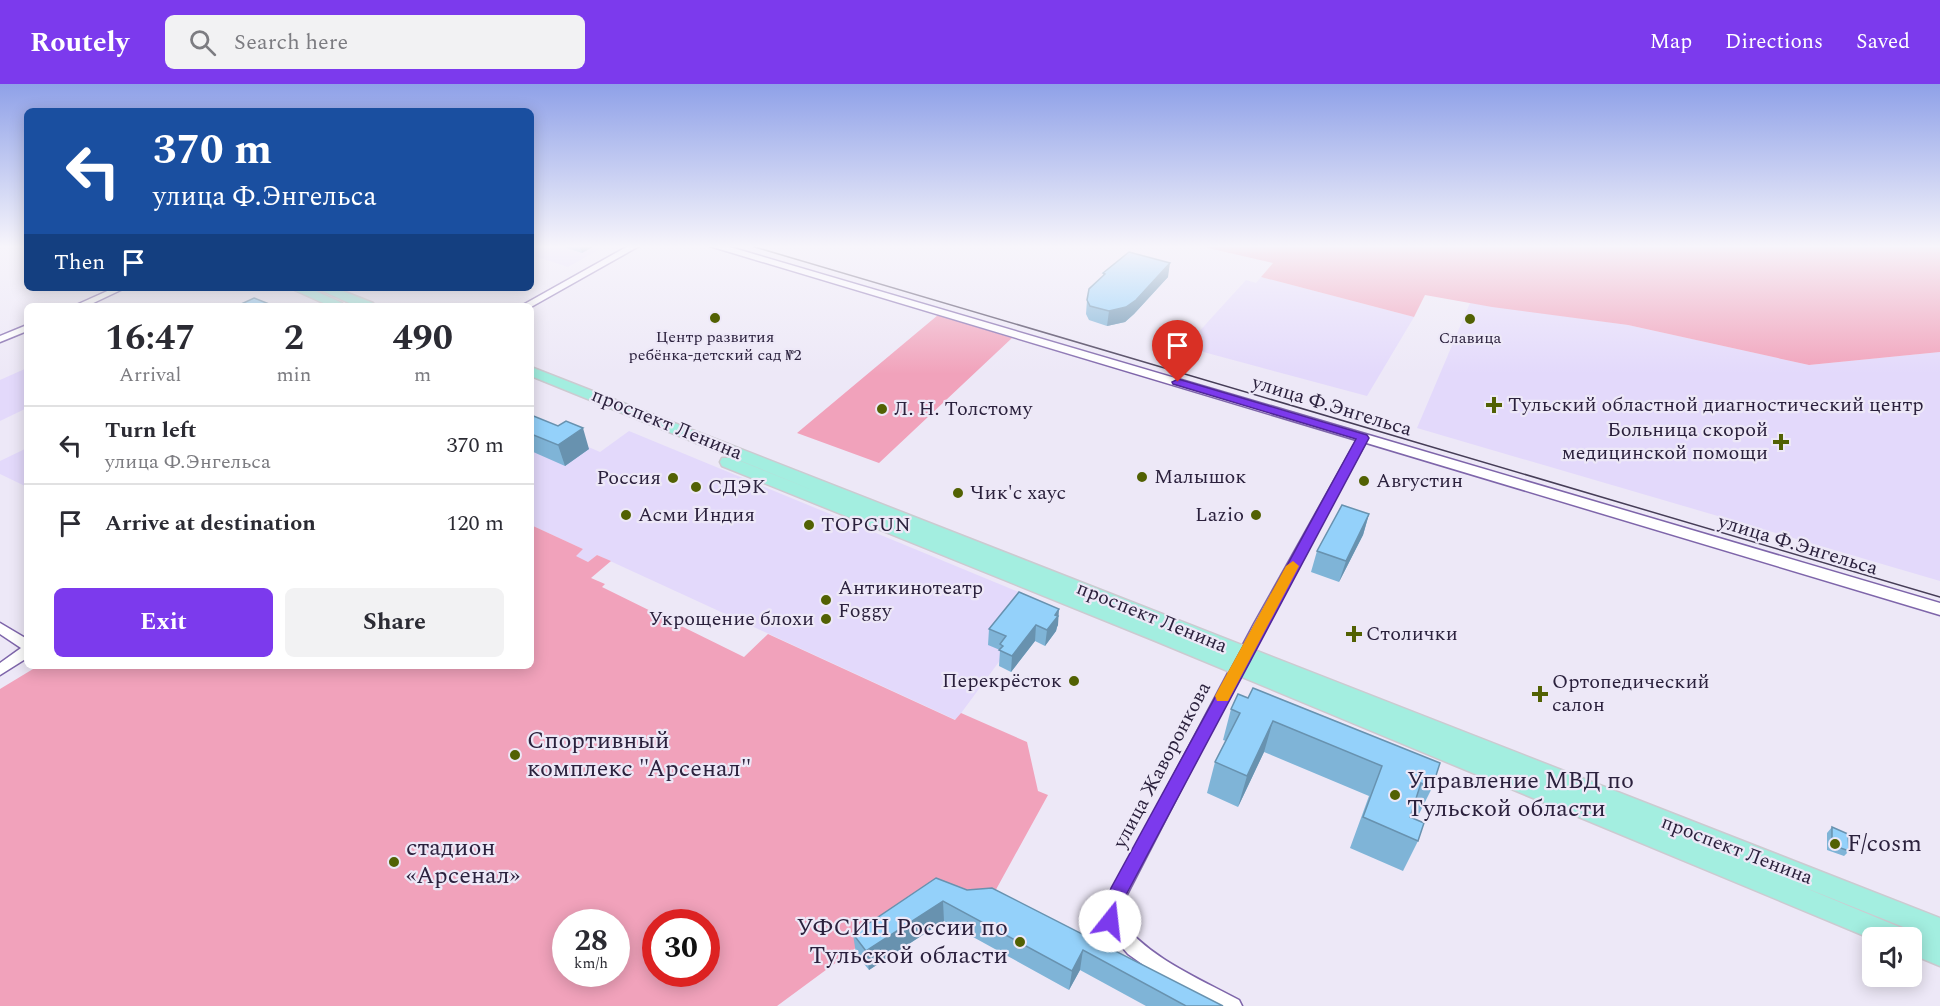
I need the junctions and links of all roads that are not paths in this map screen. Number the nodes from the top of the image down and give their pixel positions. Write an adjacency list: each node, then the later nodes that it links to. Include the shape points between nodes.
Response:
1 (559, 288): 9 (street)
2 (856, 288): 14 (street, улица Ф.Энгельса)
3 (115, 291): 6 (street)
4 (304, 291): 7 (main road)
5 (330, 291): 8 (main road)
6 (86, 303)
7 (334, 303)
8 (360, 303)
9 (531, 303)
10 (24, 329): 11 (street)
11 (0, 339)
12 (534, 371): 19 (main road, проспект Ленина)
13 (534, 382): 19 (main road, проспект Ленина)
14 (1363, 438): 15 (street, улица Ф.Энгельса); 19 (street, улица Жаворонкова)
15 (1940, 609)
16 (0, 628): 17 (street)
17 (24, 644)
18 (24, 653): 20 (street)
19 (1241, 661): 21 (main road, проспект Ленина); 22 (main road, проспект Ленина); 25 (street, улица Жаворонкова, via 1112,907 1110,921 1136,952)
20 (0, 670)
21 (1873, 927)
22 (1940, 930)
23 (1922, 947): 24 (main road)
24 (1940, 954)
25 (1233, 1006)

